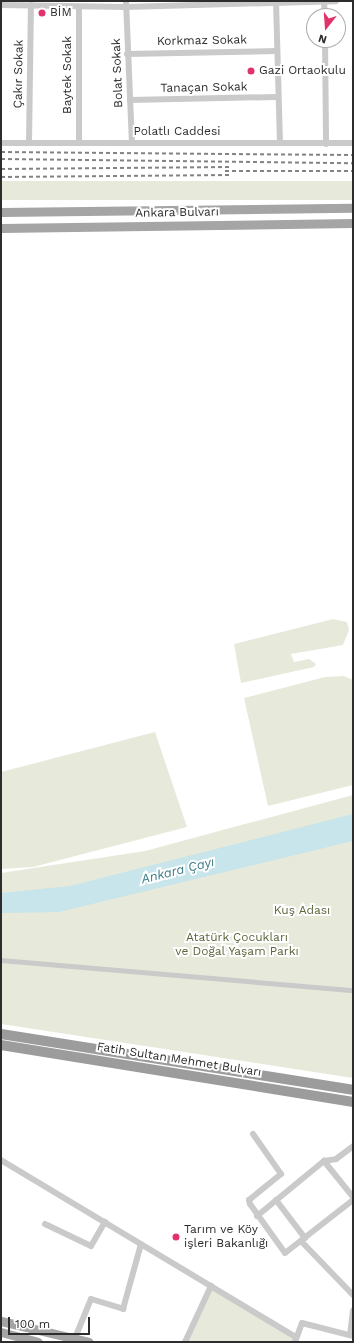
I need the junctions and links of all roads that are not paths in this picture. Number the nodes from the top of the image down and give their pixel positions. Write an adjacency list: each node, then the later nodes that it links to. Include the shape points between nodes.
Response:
1 (336, 1): 3 (street)
2 (276, 2): 3 (street); 4 (street); 9 (street)
3 (324, 2)
4 (126, 4): 7 (street); 10 (street, Bolat Sokak)
5 (1, 5): 6 (street)
6 (31, 5): 7 (street); 14 (street, Çakır Sokak)
7 (79, 8): 15 (street, Baytek Sokak)
8 (325, 48): 19 (street)
9 (277, 51): 10 (street, Korkmaz Sokak); 11 (street)
10 (127, 54): 12 (street, Bolat Sokak)
11 (278, 97): 12 (street, Tanaçan Sokak); 17 (street)
12 (130, 100): 16 (street, Bolat Sokak)
13 (1, 143): 14 (street, Polatlı Caddesi)
14 (29, 143): 15 (street, Polatlı Caddesi)
15 (79, 143): 16 (street, Polatlı Caddesi)
16 (132, 143): 17 (street, Polatlı Caddesi)
17 (280, 143): 19 (street, Polatlı Caddesi)
18 (353, 143): 19 (street, Polatlı Caddesi)
19 (326, 144)
20 (353, 208): 21 (main road, Ankara Bulvarı)
21 (1, 212)
22 (353, 223): 23 (main road, Ankara Bulvarı)
23 (1, 228)
24 (1, 960): 25 (street)
25 (353, 990)
26 (1, 1034): 28 (highway, Fatih Sultan Mehmet Bulvarı)
27 (1, 1045): 29 (highway, Fatih Sultan Mehmet Bulvarı)
28 (353, 1090)
29 (353, 1102)
30 (253, 1134): 37 (street, via 281,1174 249,1200)
31 (353, 1146): 33 (street, via 336,1159)
32 (1, 1160): 38 (street)
33 (324, 1161): 34 (street); 35 (street)
34 (353, 1197)
35 (276, 1200): 37 (street); 40 (street)
36 (353, 1200): 40 (street)
37 (257, 1216): 40 (street, via 285,1253)
38 (105, 1222): 39 (street, via 91,1246); 41 (street)
39 (45, 1224)
40 (303, 1240): 43 (street)
41 (142, 1244): 42 (street); 48 (street, via 123,1309 91,1299)
42 (211, 1286): 49 (street); 52 (street)
43 (353, 1296)
44 (353, 1310): 47 (street)
45 (1, 1321): 48 (main road)
46 (1, 1332): 50 (main road)
47 (352, 1335): 49 (street, via 302,1323)
48 (75, 1340): 51 (main road)
49 (295, 1340)
50 (38, 1342)
51 (89, 1342)
52 (185, 1342)

